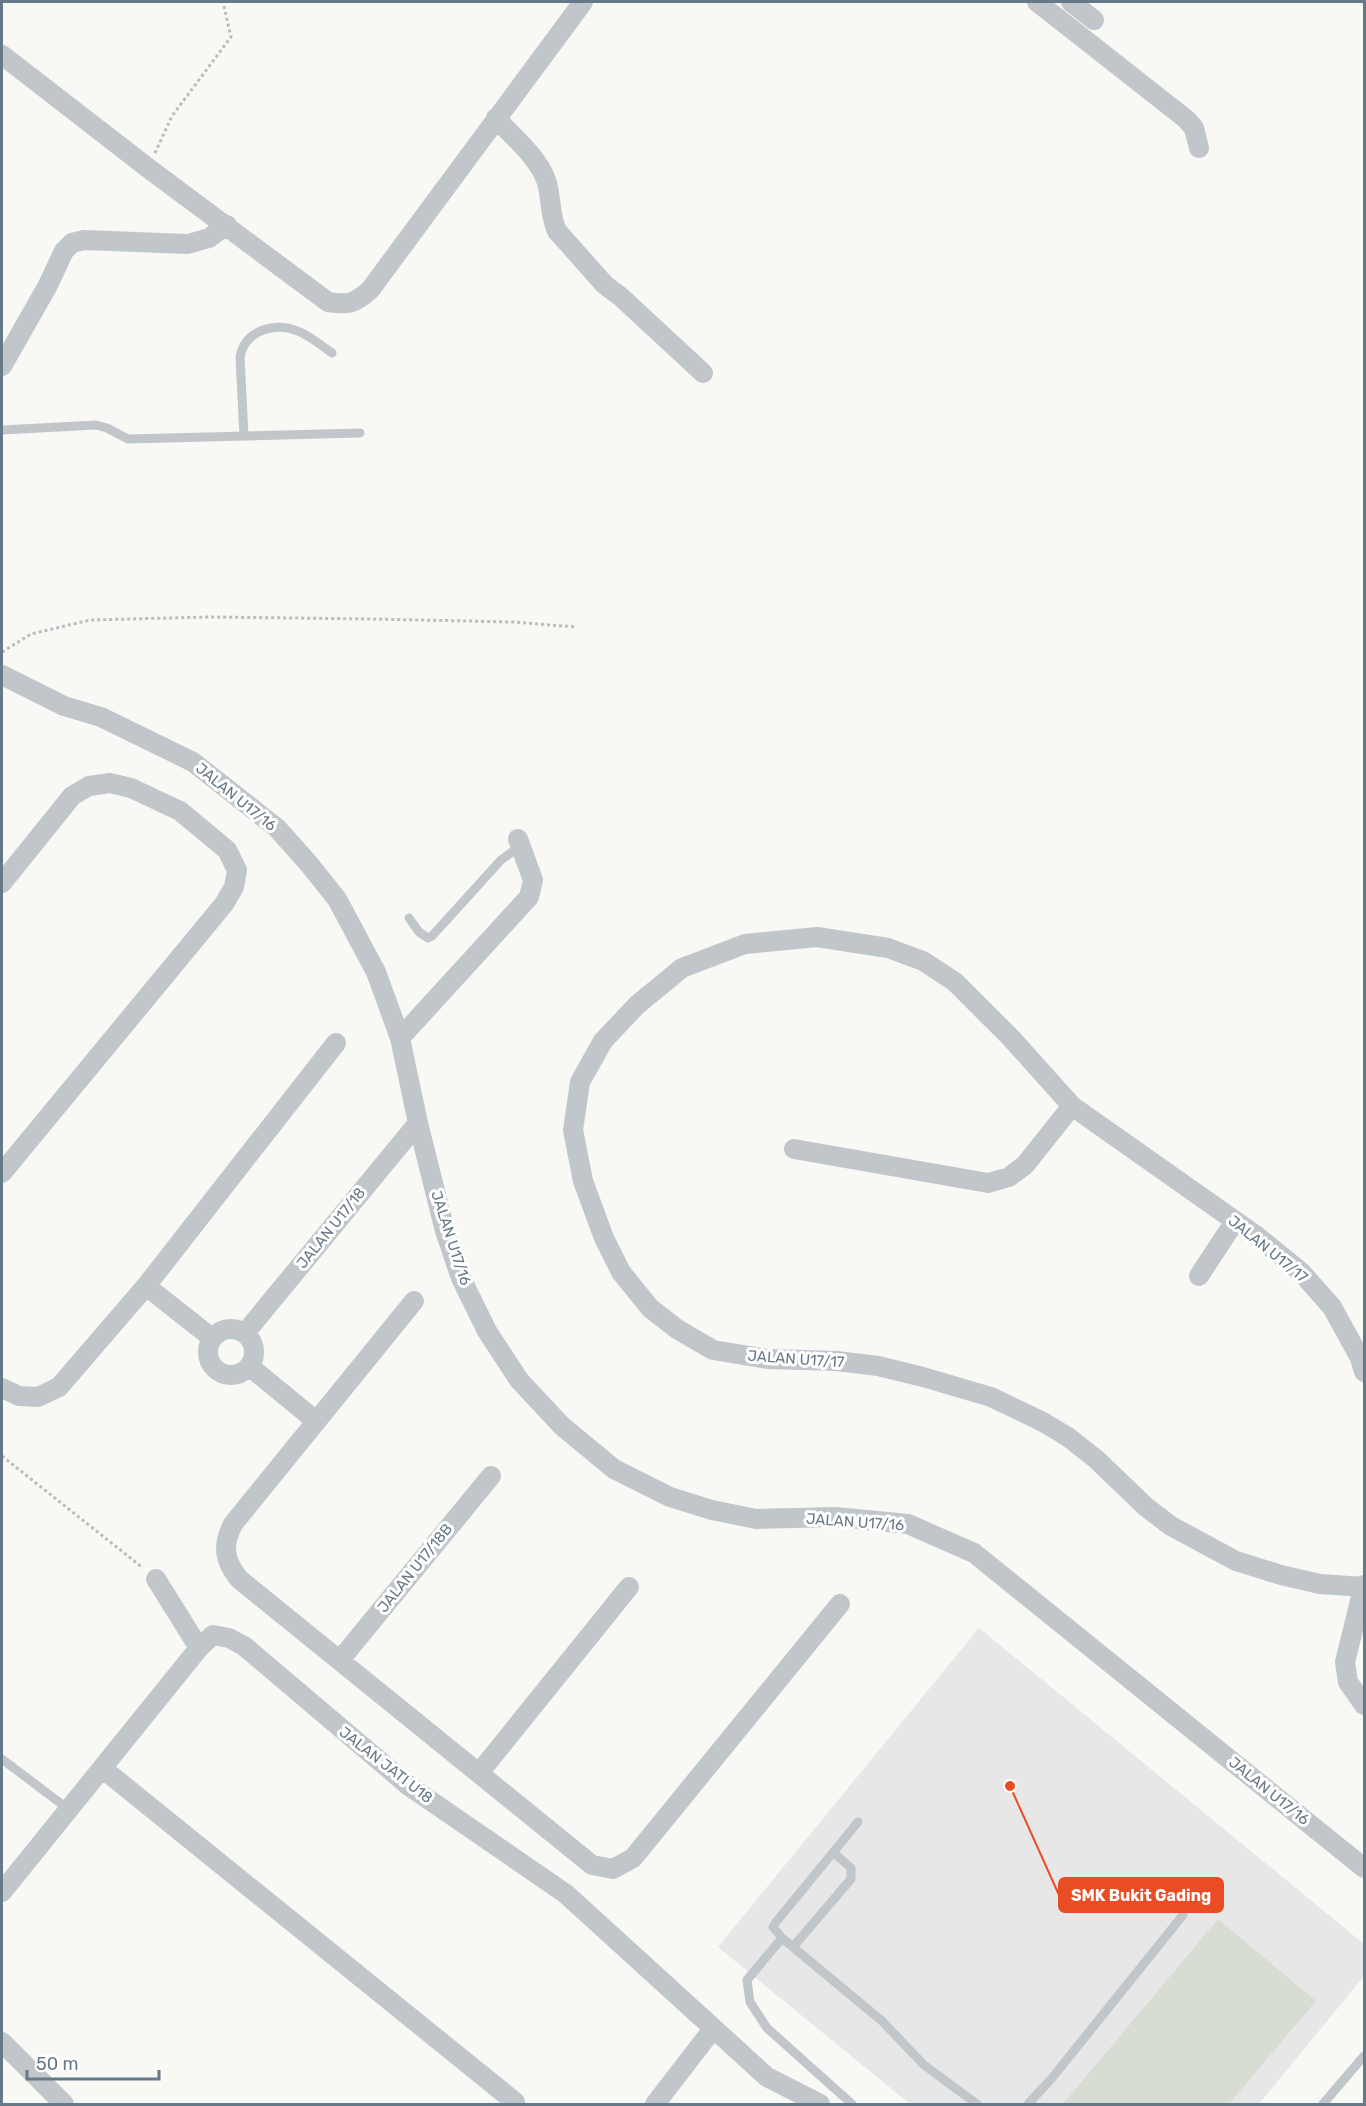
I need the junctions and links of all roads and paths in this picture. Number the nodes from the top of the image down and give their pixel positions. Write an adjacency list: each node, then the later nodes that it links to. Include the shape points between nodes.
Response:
1 (223, 2): 9 (path, via 231,38 172,116)
2 (583, 2): 7 (street)
3 (1037, 2): 8 (street, via 1186,119 1194,128)
4 (1071, 2): 5 (street)
5 (1095, 20)
6 (2, 55): 9 (street)
7 (496, 118): 10 (street, via 370,290 348,305 328,302); 13 (street, via 545,177 557,231 605,285)
8 (1199, 148)
9 (148, 168): 10 (street)
10 (226, 225): 12 (street, via 209,238 188,244 84,240 72,243)
11 (332, 353): 16 (lane, via 299,332 285,328 260,330 249,337 240,357)
12 (2, 366)
13 (703, 373)
14 (2, 430): 16 (lane, via 96,425 128,439)
15 (360, 433): 16 (lane)
16 (244, 436)
17 (576, 627): 18 (path, via 513,622 208,617 90,620 31,633)
18 (2, 652)
19 (2, 675): 23 (street, JALAN U17/16, via 193,762 277,828 337,899 376,972)
20 (519, 842): 22 (lane, via 432,936 424,936); 23 (street, via 532,880 529,897)
21 (2, 883): 28 (street, via 72,796 89,786 110,783 131,788 180,812 226,850 237,870 234,887 224,904)
22 (409, 918)
23 (400, 1038): 26 (street, JALAN U17/16)
24 (336, 1043): 31 (street)
25 (1072, 1106): 27 (street, via 1025,1165 1009,1178 988,1183); 29 (street, JALAN U17/17); 43 (street, JALAN U17/17, via 955,982 923,961 888,948 817,936 745,944 682,969 637,1005 603,1041 580,1082 573,1130 583,1181 621,1272 650,1308 695,1340 713,1350 768,1359 878,1366 991,1397 1068,1437 1146,1507 1236,1561 1320,1584)
26 (418, 1123): 33 (street, JALAN U17/18); 54 (street, JALAN U17/16, via 445,1231 461,1278 487,1331 519,1380 562,1426 614,1468 670,1497 712,1510 756,1519 835,1517 908,1524 974,1552)
27 (794, 1149)
28 (2, 1173)
29 (1235, 1221): 30 (street); 36 (street, JALAN U17/17, via 1301,1272 1332,1307)
30 (1199, 1276)
31 (146, 1286): 34 (street); 37 (street, via 59,1387 38,1397 19,1396)
32 (414, 1301): 38 (street)
33 (245, 1333): 34 (street, via 231,1328); 35 (street, via 253,1346)
34 (212, 1338): 35 (street, via 208,1361 219,1373 235,1375)
35 (249, 1366): 38 (street)
36 (1365, 1372)
37 (2, 1388)
38 (316, 1421): 46 (street, via 233,1524 226,1537 226,1552 229,1566 239,1579)
39 (2, 1456): 41 (path)
40 (491, 1476): 46 (street, JALAN U17/18B)
41 (156, 1579): 45 (street)
42 (629, 1587): 50 (street)
43 (1364, 1587): 47 (street, via 1345,1662 1348,1682)
44 (840, 1604): 50 (street, via 633,1858 613,1869 592,1865)
45 (199, 1648): 49 (street, JALAN JATI U18); 59 (street, JALAN JATI U18, via 213,1635 244,1646 409,1786 566,1894)
46 (340, 1660): 50 (street)
47 (1365, 1705)
48 (2, 1758): 51 (lane)
49 (102, 1768): 51 (street, JALAN JATI U18); 62 (street)
50 (479, 1773)
51 (68, 1809): 55 (street, JALAN JATI U18)
52 (858, 1821): 53 (lane)
53 (833, 1852): 57 (lane, via 773,1927); 58 (lane, via 851,1869 851,1880)
54 (1365, 1868)
55 (2, 1892)
56 (1183, 1915): 68 (lane)
57 (782, 1938): 58 (lane); 66 (lane, via 747,1980 750,2002 767,2028)
58 (793, 1947): 67 (lane, via 882,2021 924,2065)
59 (712, 2029): 64 (street); 65 (street, JALAN JATI U18, via 767,2077)
60 (2, 2042): 63 (street)
61 (1365, 2056): 69 (lane)
62 (515, 2102)
63 (64, 2104)
64 (655, 2104)
65 (819, 2104)
66 (852, 2104)
67 (977, 2104)
68 (1028, 2104)
69 (1323, 2104)

